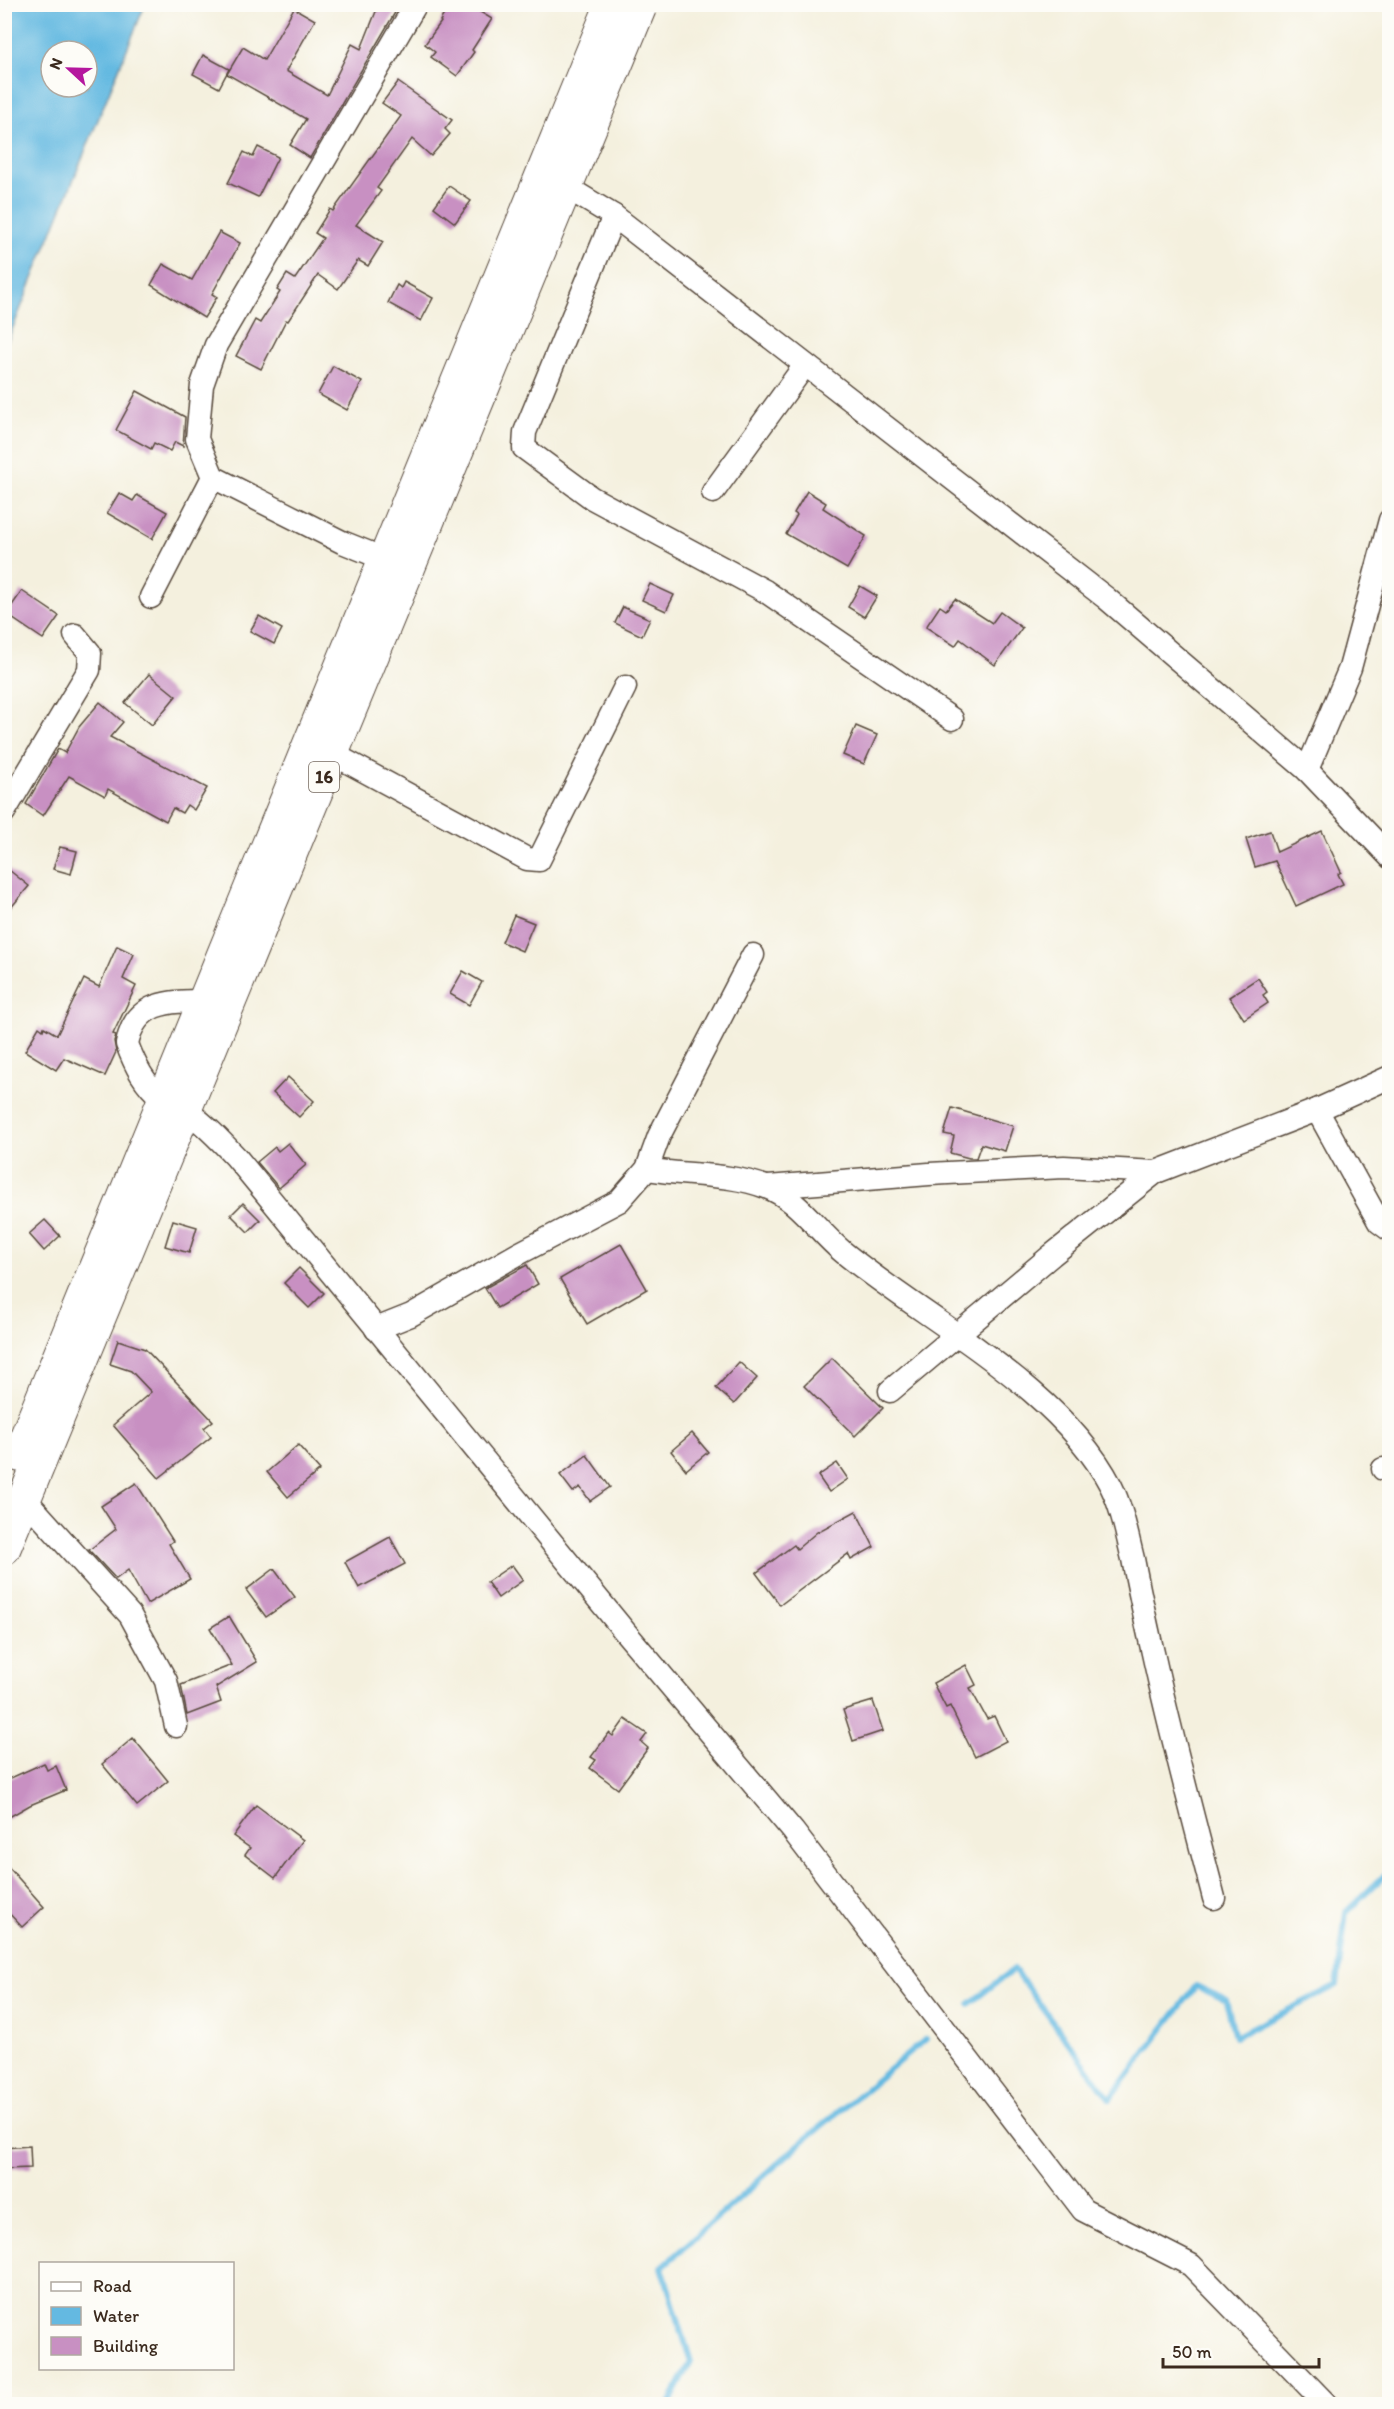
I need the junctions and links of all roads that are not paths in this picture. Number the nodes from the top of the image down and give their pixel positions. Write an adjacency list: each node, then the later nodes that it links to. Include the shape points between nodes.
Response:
1 (416, 4): 7 (street, via 216,345 202,385 197,440)
2 (612, 4): 4 (highway, 16)
3 (641, 4): 4 (highway, 16)
4 (556, 181): 5 (street); 10 (highway, 16); 15 (highway, 16)
5 (614, 216): 6 (street); 14 (street, via 525,432 524,448 592,498 765,591)
6 (805, 365): 8 (street); 16 (street, via 1106,598)
7 (213, 477): 10 (street, via 342,542); 11 (street)
8 (713, 492)
9 (1389, 520): 16 (street, via 1350,668)
10 (387, 560): 20 (highway, 16)
11 (151, 597)
12 (75, 635): 17 (street, via 90,653 90,670)
13 (625, 687): 15 (street, via 539,860 526,859)
14 (952, 719)
15 (333, 754): 22 (highway, 16)
16 (1307, 770): 18 (street)
17 (4, 813)
18 (1389, 857)
19 (753, 955): 24 (street, via 659,1136)
20 (205, 1001): 22 (highway, 16); 22 (street, via 173,1001 151,1007 129,1033 127,1044 137,1070)
21 (1389, 1077): 23 (street)
22 (175, 1105): 28 (street, via 214,1134 236,1157); 31 (highway, 16)
23 (1317, 1110): 25 (street); 27 (street, via 1379,1222)
24 (647, 1169): 26 (street, via 731,1178); 28 (street, via 619,1201 411,1315)
25 (1156, 1172): 26 (street, via 1064,1167); 29 (street)
26 (768, 1187): 29 (street, via 802,1210 842,1251)
27 (1389, 1230)
28 (376, 1329): 35 (street, via 793,1830 1083,2211 1191,2265)
29 (957, 1335): 30 (street); 34 (street, via 1052,1411 1084,1443 1112,1488 1127,1532)
30 (890, 1391)
31 (15, 1494): 32 (highway, 16); 33 (street, via 130,1615 166,1681)
32 (4, 1548)
33 (176, 1726)
34 (1214, 1898)
35 (1326, 2404)

